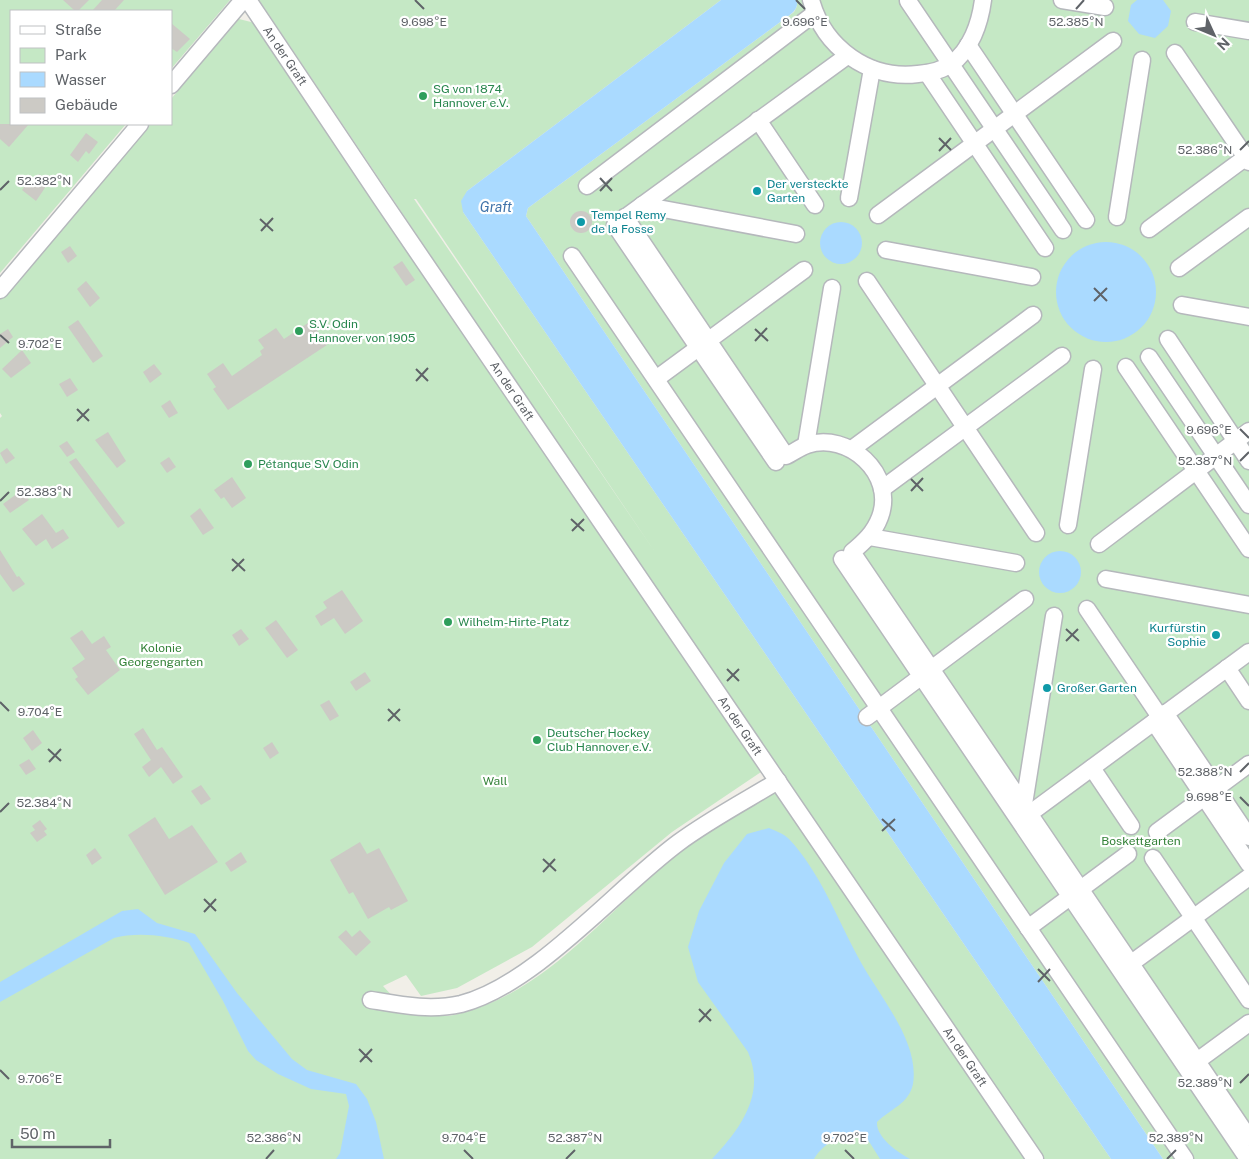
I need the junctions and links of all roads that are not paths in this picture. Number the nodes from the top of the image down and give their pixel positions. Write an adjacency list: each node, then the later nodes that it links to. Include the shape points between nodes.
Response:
1 (243, 0): 18 (street)
2 (248, 0): 87 (street, An der Graft)
3 (908, 0): 15 (street)
4 (983, 0): 11 (street, via 981,17)
5 (1062, 0): 7 (street)
6 (813, 7): 13 (street, via 830,39); 25 (street)
7 (1105, 7)
8 (1195, 22): 9 (street)
9 (1249, 31)
10 (1113, 42): 19 (street)
11 (968, 45): 15 (street); 19 (street)
12 (1175, 53): 24 (street)
13 (847, 56): 16 (street); 20 (street)
14 (1142, 60): 30 (street)
15 (951, 64): 17 (street); 22 (street)
16 (872, 69): 17 (street, via 906,75); 26 (street)
17 (927, 73): 23 (street)
18 (172, 84)
19 (1014, 112): 22 (street); 32 (street)
20 (758, 120): 27 (street); 28 (street)
21 (139, 125): 44 (street)
22 (995, 129): 23 (street); 34 (street)
23 (974, 144): 29 (street); 36 (street)
24 (1248, 158): 33 (street)
25 (587, 186)
26 (848, 198)
27 (642, 205): 35 (street); 49 (street, via 615,225)
28 (814, 206)
29 (878, 215)
30 (1117, 217)
31 (1249, 217): 39 (street)
32 (1086, 220)
33 (1149, 229)
34 (1063, 230)
35 (796, 234)
36 (1045, 248)
37 (886, 250): 41 (street)
38 (572, 256): 54 (street)
39 (1179, 268)
40 (804, 270): 49 (street)
41 (1032, 277)
42 (867, 281): 55 (street)
43 (832, 288): 59 (street)
44 (0, 290)
45 (1182, 305): 47 (street)
46 (1033, 315): 55 (street)
47 (1249, 317)
48 (1168, 340): 58 (street)
49 (703, 344): 54 (street); 59 (street, via 786,456); 63 (street)
50 (1062, 356): 56 (street)
51 (1149, 357): 61 (street)
52 (1126, 367): 64 (street)
53 (1093, 369): 67 (street)
54 (656, 379): 83 (street)
55 (937, 386): 56 (street); 60 (street)
56 (965, 428): 65 (street); 68 (street)
57 (1249, 431): 58 (street)
58 (1235, 440): 61 (street); 62 (street)
59 (806, 445): 60 (street, via 824,442)
60 (852, 449): 65 (street, via 871,465)
61 (1216, 456): 64 (street); 66 (street)
62 (1249, 461)
63 (776, 462)
64 (1196, 472): 70 (street); 71 (street)
65 (882, 489): 69 (street, via 881,516)
66 (1249, 505)
67 (1068, 525)
68 (1036, 533)
69 (870, 537): 73 (street); 81 (street, via 852,552)
70 (1099, 544)
71 (1249, 549)
72 (842, 559): 81 (street)
73 (1016, 563)
74 (1106, 579): 76 (street)
75 (1025, 599): 81 (street)
76 (1249, 605)
77 (1087, 609): 84 (street)
78 (1054, 616): 89 (street)
79 (1248, 656): 80 (street)
80 (1227, 668): 82 (street); 84 (street)
81 (926, 672): 83 (street); 89 (street)
82 (1249, 701)
83 (873, 712): 99 (street)
84 (1160, 718): 86 (street); 88 (street)
85 (1249, 764): 88 (street)
86 (1092, 768): 89 (street); 90 (street)
87 (778, 781): 101 (street, via 679,842 539,961 496,990 462,1004 437,1008); 106 (street, An der Graft)
88 (1210, 793): 91 (street); 92 (street); 95 (street)
89 (1024, 813): 97 (street)
90 (1131, 826)
91 (1157, 832)
92 (1249, 837)
93 (1128, 854): 97 (street)
94 (1152, 858): 98 (street)
95 (1249, 864)
96 (1249, 877): 98 (street)
97 (1075, 893): 99 (street); 100 (street)
98 (1193, 918): 100 (street); 102 (street)
99 (1028, 928): 107 (street)
100 (1126, 967): 104 (street)
101 (371, 1000)
102 (1249, 1000)
103 (1249, 1023): 104 (street)
104 (1192, 1065): 105 (street); 108 (street)
105 (1249, 1138)
106 (1035, 1159)
107 (1184, 1159)
108 (1248, 1159)

